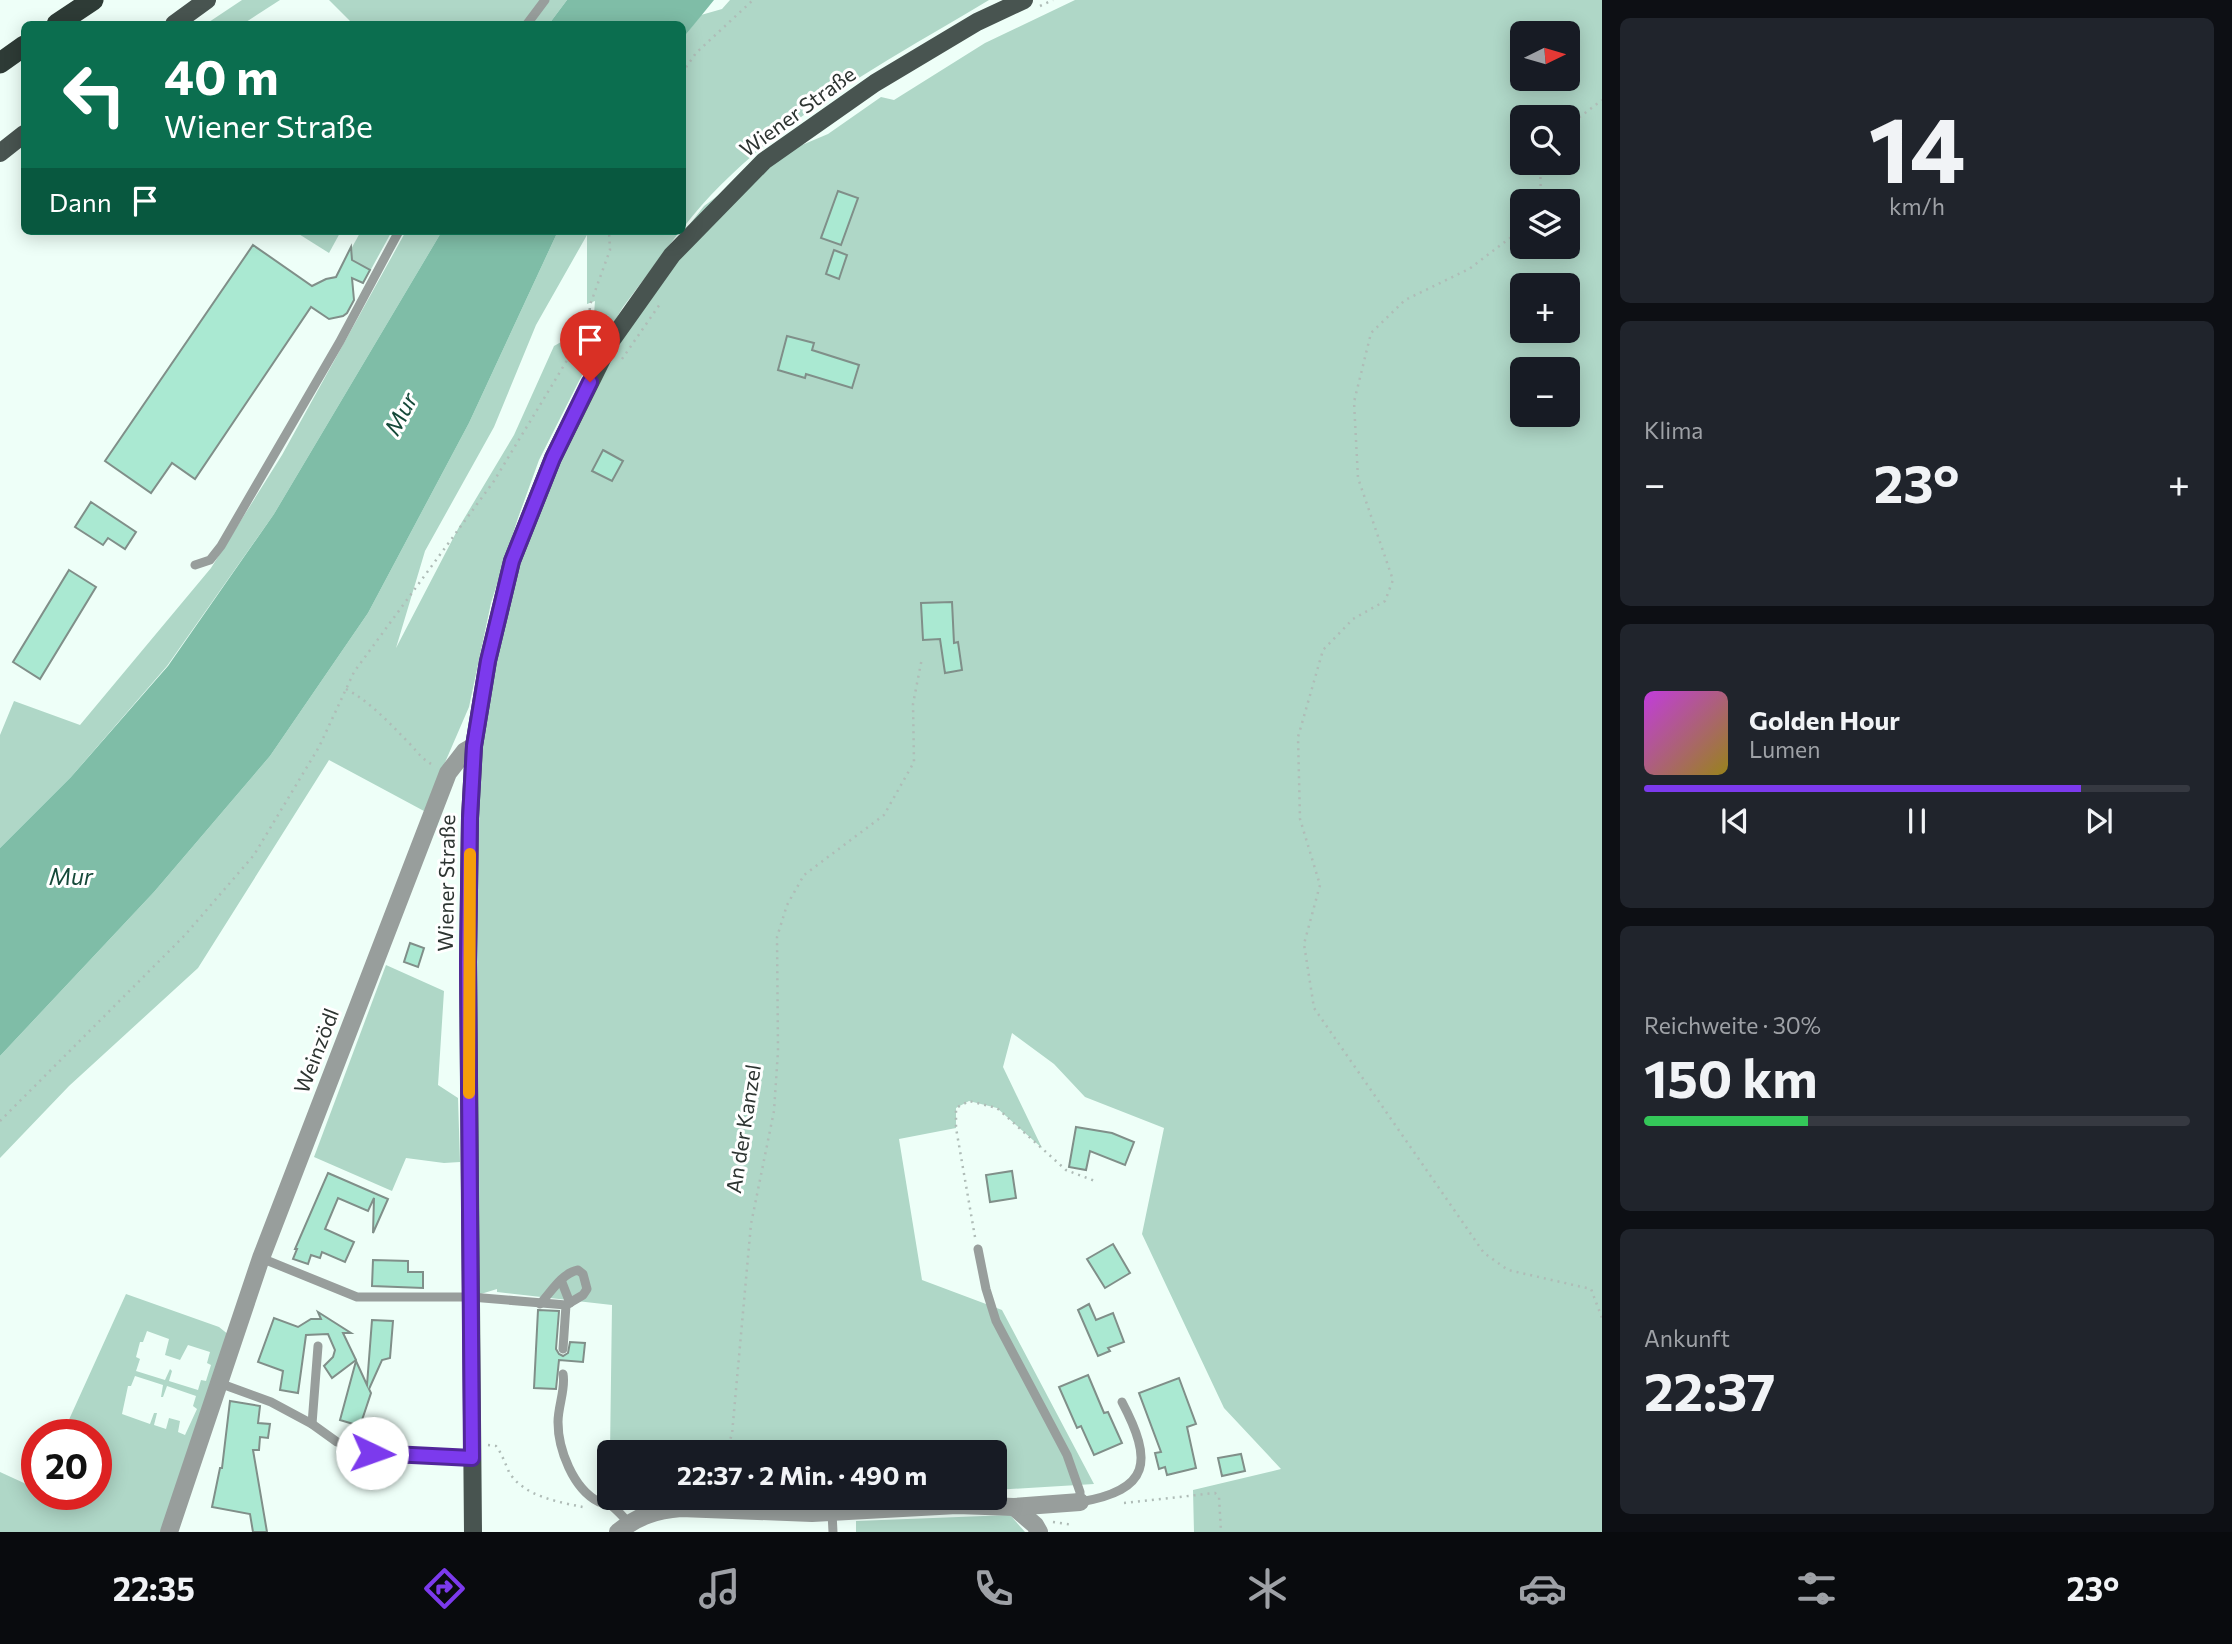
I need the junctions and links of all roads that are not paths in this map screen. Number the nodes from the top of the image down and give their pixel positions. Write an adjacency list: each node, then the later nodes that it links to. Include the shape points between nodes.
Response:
1 (207, 0): 6 (main road)
2 (545, 0): 7 (lane)
3 (1024, 0): 14 (main road, Wiener Straße, via 977,22 875,83 764,161 671,255 611,341 553,458 512,561)
4 (90, 2): 5 (highway)
5 (62, 21)
6 (178, 21)
7 (529, 21)
8 (21, 48): 9 (highway)
9 (0, 63)
10 (21, 136): 11 (main road)
11 (0, 153)
12 (398, 235): 13 (lane, via 221,546 209,560)
13 (195, 565)
14 (474, 746): 16 (street, Weinzödl, via 448,773); 18 (main road, Wiener Straße, via 468,962)
15 (978, 1249): 28 (lane, via 996,1321 1066,1455)
16 (261, 1258): 18 (lane, via 357,1297); 24 (street, Weinzödl)
17 (561, 1280): 19 (lane); 20 (lane); 20 (lane, via 578,1270 586,1281 583,1295)
18 (471, 1297): 19 (lane); 27 (main road, Wiener Straße)
19 (540, 1304): 20 (lane)
20 (568, 1304): 22 (lane)
21 (318, 1346): 26 (lane)
22 (563, 1349)
23 (563, 1374): 31 (lane, via 559,1438 569,1468 575,1481 598,1502 609,1504)
24 (219, 1383): 26 (lane); 32 (street, Weinzödl)
25 (1122, 1402): 28 (lane, via 1135,1427 1142,1468 1131,1485)
26 (312, 1423): 27 (lane, via 337,1442 372,1453)
27 (472, 1458): 33 (main road, Wiener Straße)
28 (1080, 1502): 29 (street)
29 (1014, 1507): 30 (street, via 957,1505); 35 (street)
30 (832, 1513): 31 (street, via 681,1508 643,1515); 34 (lane)
31 (624, 1527)
32 (169, 1532)
33 (473, 1532)
34 (833, 1532)
35 (1039, 1532)

